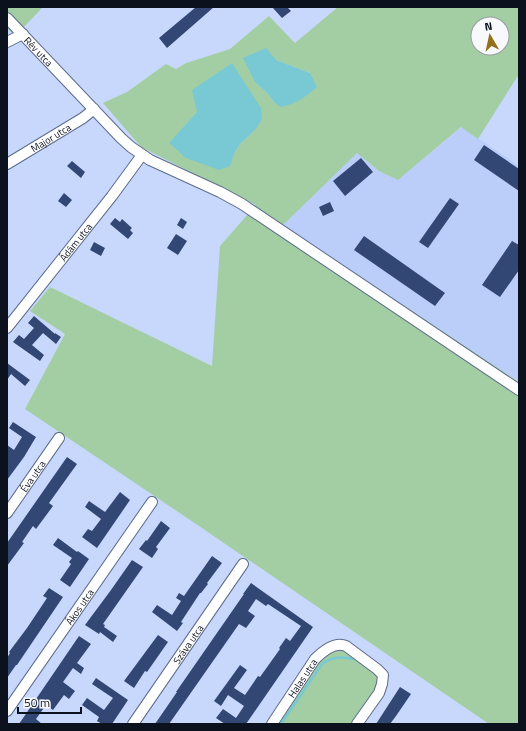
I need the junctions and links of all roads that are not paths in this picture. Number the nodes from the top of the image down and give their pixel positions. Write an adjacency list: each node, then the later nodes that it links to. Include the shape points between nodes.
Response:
1 (7, 18): 2 (street, Rév utca)
2 (23, 34): 3 (street); 4 (street, Rév utca)
3 (7, 42)
4 (94, 109): 5 (street, Rév utca, via 121,138); 6 (street, Major utca)
5 (142, 155): 7 (street, Ádám utca); 8 (street, Rév utca, via 242,204)
6 (7, 164)
7 (8, 326)
8 (519, 390)
9 (59, 438): 11 (street, Éva utca)
10 (152, 502): 13 (street, Ákos utca)
11 (7, 513)
12 (244, 564): 14 (street, Száva utca)
13 (7, 711)
14 (133, 724)
15 (272, 724): 16 (street, Halas utca, via 315,659 323,652 342,644 383,675 378,693)
16 (357, 724)

